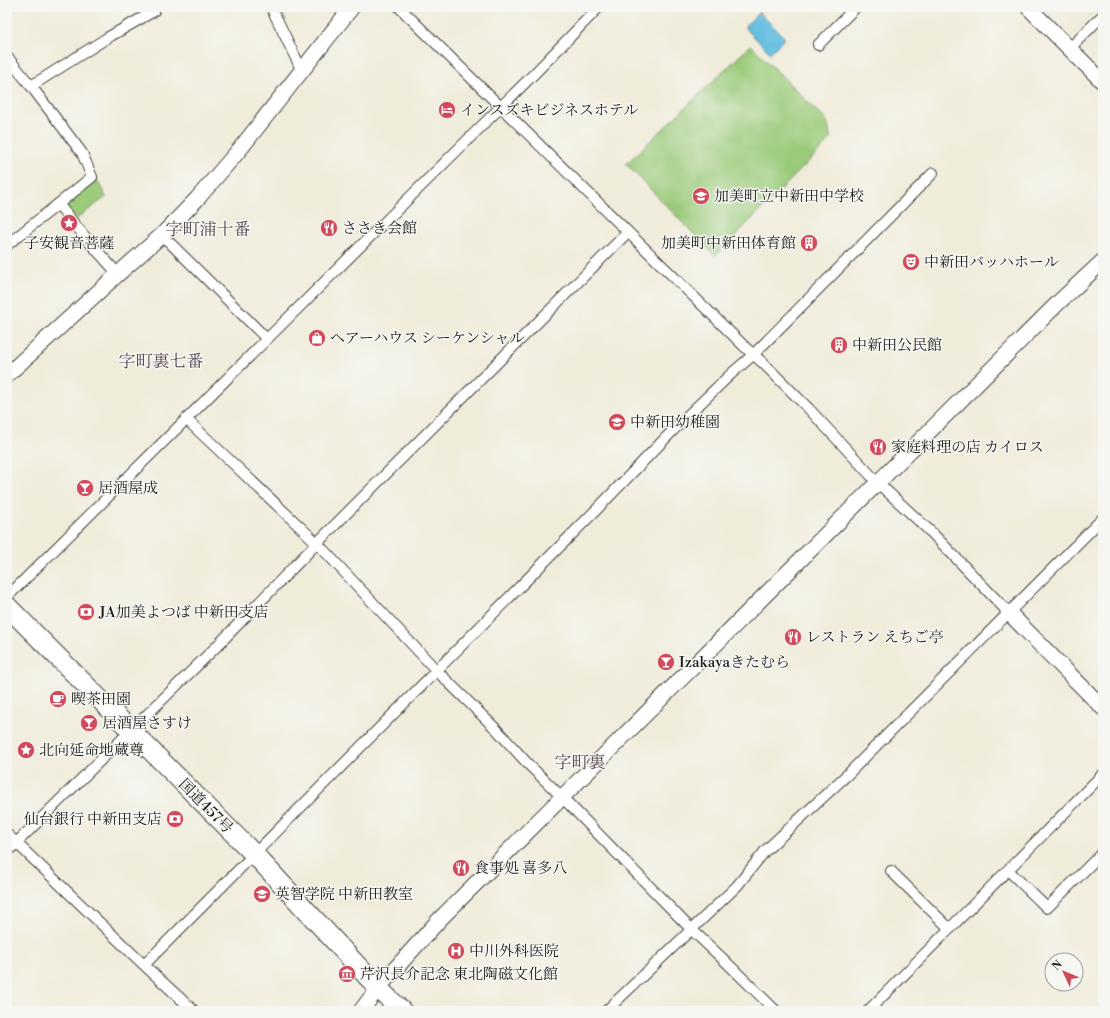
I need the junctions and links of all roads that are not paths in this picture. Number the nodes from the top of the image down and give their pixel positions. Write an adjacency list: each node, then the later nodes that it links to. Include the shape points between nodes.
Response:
1 (352, 7): 12 (street)
2 (399, 7): 15 (street)
3 (599, 7): 15 (street)
4 (856, 7): 9 (street)
5 (1028, 7): 10 (street)
6 (154, 11): 14 (street)
7 (274, 14): 12 (street)
8 (1103, 15): 10 (street)
9 (818, 45)
10 (1070, 48): 13 (street)
11 (7, 60): 14 (street, via 9,59)
12 (302, 71): 19 (street, via 240,149)
13 (1103, 82)
14 (31, 86): 17 (street, via 82,153 92,177)
15 (501, 106): 18 (street); 23 (street)
16 (934, 174): 24 (street)
17 (58, 204): 20 (street); 22 (street)
18 (628, 232): 24 (street); 29 (street)
19 (162, 235): 22 (street); 23 (street)
20 (7, 245)
21 (1103, 261): 27 (street)
22 (118, 274): 25 (street)
23 (267, 339): 26 (street)
24 (753, 355): 27 (street, via 809,409); 33 (street, via 684,419)
25 (7, 375)
26 (186, 419): 29 (street); 30 (street)
27 (877, 482): 32 (street, via 932,533); 37 (street)
28 (1103, 518): 32 (street)
29 (317, 543): 33 (street); 35 (street)
30 (7, 597)
31 (7, 606): 35 (highway, 国道457号)
32 (1008, 612): 34 (street); 45 (street, via 849,773 765,851 737,886)
33 (437, 671): 37 (street); 42 (street)
34 (1103, 708)
35 (131, 731): 39 (street); 42 (highway, 国道457号)
36 (1103, 774): 43 (street)
37 (562, 797): 45 (street); 48 (street, via 440,919)
38 (7, 834): 39 (street)
39 (16, 844): 40 (street); 47 (street)
40 (7, 852)
41 (1103, 852): 43 (street, via 1048,908)
42 (254, 854): 47 (street); 48 (highway, 国道457号)
43 (1008, 870): 46 (street)
44 (891, 871): 46 (street)
45 (692, 930): 52 (street); 53 (street)
46 (950, 930): 54 (street)
47 (144, 966): 49 (street)
48 (378, 988): 50 (street); 51 (highway, 国道457号)
49 (194, 1011)
50 (362, 1011)
51 (402, 1011)
52 (606, 1011)
53 (776, 1011)
54 (868, 1011)

